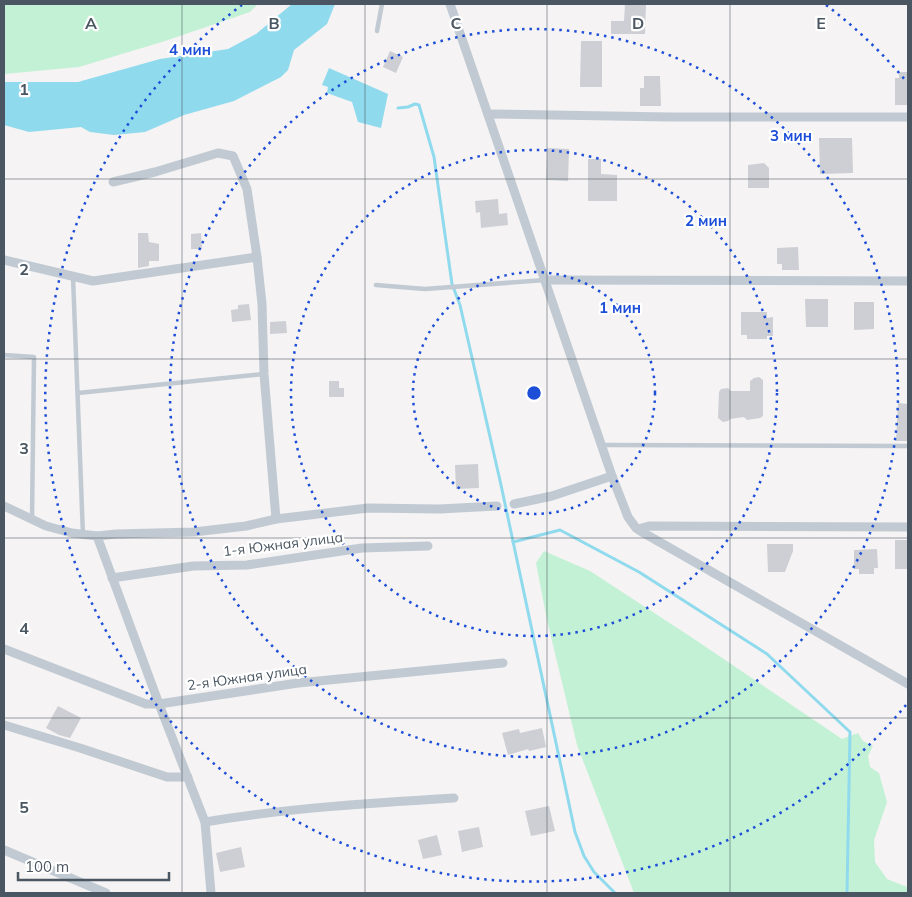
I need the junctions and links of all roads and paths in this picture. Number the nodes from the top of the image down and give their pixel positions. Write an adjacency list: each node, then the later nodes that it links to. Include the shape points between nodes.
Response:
1 (382, 4): 3 (lane)
2 (450, 4): 4 (street)
3 (377, 31)
4 (488, 114): 5 (street); 10 (street)
5 (908, 117)
6 (113, 182): 7 (street, via 218,153 233,156 247,190)
7 (257, 257): 9 (street, via 93,281); 14 (street)
8 (4, 260): 9 (street)
9 (73, 278): 15 (lane)
10 (545, 280): 11 (street); 12 (lane, via 424,289); 16 (street)
11 (908, 281)
12 (376, 285)
13 (4, 355): 23 (lane, via 34,357)
14 (264, 374): 15 (lane); 22 (street)
15 (78, 393): 26 (lane)
16 (601, 444): 17 (lane); 18 (street)
17 (908, 446)
18 (612, 476): 19 (street, via 552,496); 25 (street, via 628,517)
19 (514, 504)
20 (4, 506): 23 (street)
21 (497, 506): 22 (street, via 368,508)
22 (276, 519): 27 (street, via 194,532)
23 (32, 520): 26 (street)
24 (908, 527): 25 (street, via 649,526)
25 (638, 530): 32 (street)
26 (84, 535): 27 (street)
27 (97, 536): 29 (street)
28 (428, 546): 29 (street, 1-я Южная улица, via 362,548 247,565 193,566)
29 (112, 578): 33 (street)
30 (4, 650): 33 (street, 2-я Южная улица, via 146,704)
31 (503, 663): 33 (street, 2-я Южная улица, via 298,683)
32 (908, 684)
33 (159, 704): 35 (street)
34 (4, 725): 35 (street, via 167,777)
35 (188, 777): 37 (street)
36 (454, 798): 37 (street, via 364,803)
37 (205, 822): 40 (street)
38 (4, 850): 39 (street)
39 (106, 893)
40 (211, 893)

